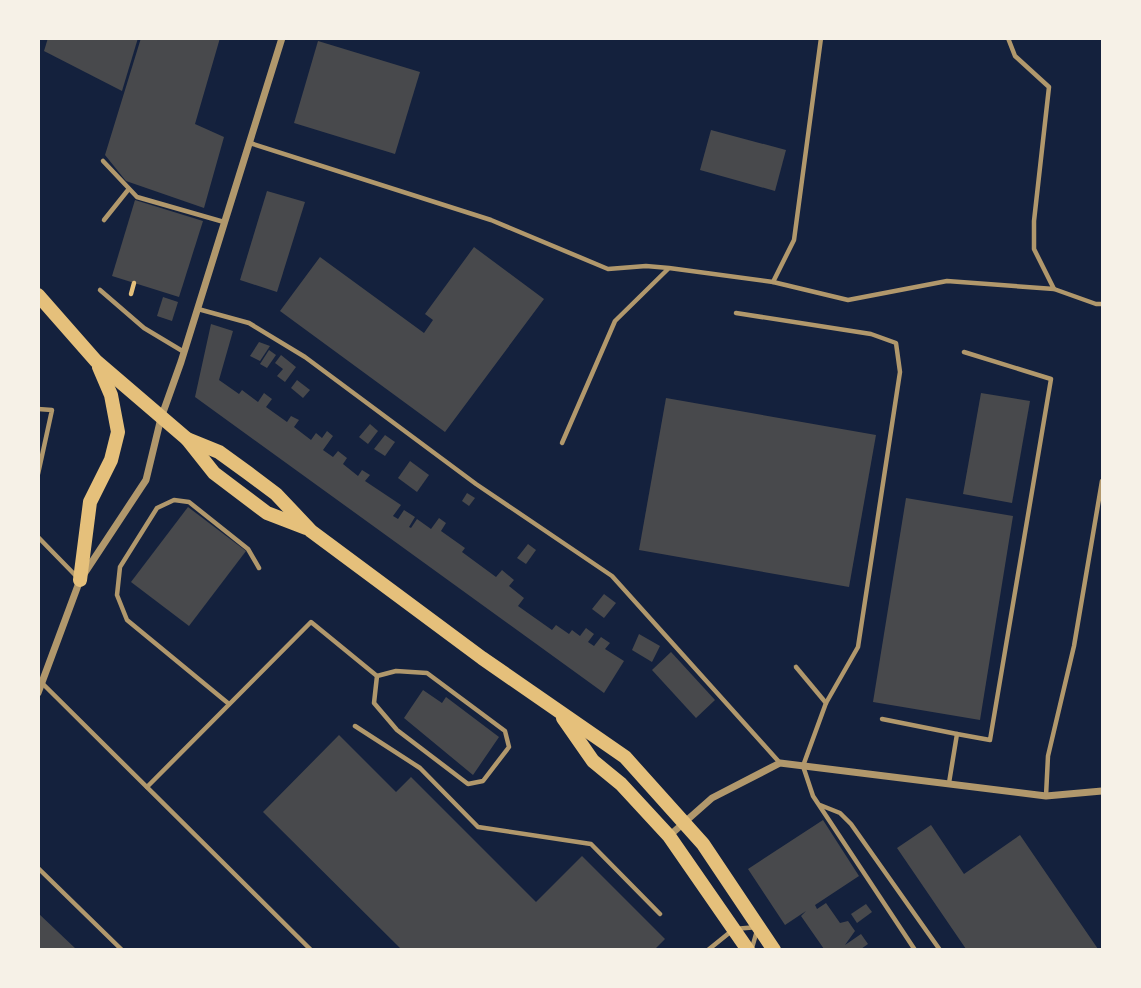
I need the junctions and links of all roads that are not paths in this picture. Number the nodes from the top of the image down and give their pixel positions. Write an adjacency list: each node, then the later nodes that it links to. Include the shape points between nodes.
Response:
1 (282, 38): 4 (street)
2 (821, 38): 10 (lane, via 794,240)
3 (1008, 38): 11 (lane, via 1015,55 1049,87 1034,249)
4 (249, 143): 8 (street); 9 (lane, via 491,220 608,269)
5 (103, 161): 6 (lane)
6 (128, 190): 7 (lane); 8 (lane, via 137,197)
7 (104, 220)
8 (224, 222): 15 (street)
9 (669, 268): 10 (lane); 23 (lane, via 615,321)
10 (773, 282): 11 (lane, via 848,300 947,281)
11 (1054, 289): 14 (lane)
12 (100, 290): 17 (lane, via 144,328)
13 (40, 299): 19 (main road)
14 (1102, 303)
15 (197, 309): 17 (street); 40 (lane, via 249,323 306,357 477,484 612,576)
16 (736, 313): 34 (lane, via 871,334 896,343 900,351 858,647)
17 (184, 352): 21 (street)
18 (964, 352): 39 (lane, via 1051,379 990,740)
19 (96, 361): 21 (main road); 29 (main road, via 111,395 117,432 111,460 90,502)
20 (38, 409): 24 (lane, via 52,410)
21 (161, 418): 22 (main road); 29 (street, via 146,480)
22 (187, 439): 26 (main road, via 219,452 276,494); 26 (main road, via 214,473 267,513)
23 (562, 443)
24 (38, 474)
25 (1102, 481): 45 (lane, via 1074,646 1048,756)
26 (312, 531): 36 (main road)
27 (38, 537): 29 (lane)
28 (259, 568): 35 (lane, via 248,549 189,502 174,500 157,508 120,568 117,595 128,620)
29 (80, 580): 32 (street)
30 (796, 667): 34 (lane)
31 (377, 676): 31 (lane, via 396,671 427,673 505,732 509,747 483,781 468,784 397,730 374,703); 35 (lane, via 311,622)
32 (42, 683): 33 (street); 43 (lane)
33 (38, 692)
34 (826, 703): 41 (lane)
35 (229, 704): 43 (lane)
36 (560, 714): 47 (main road, via 625,757); 48 (main road, via 593,761)
37 (882, 719): 39 (lane)
38 (355, 726): 50 (lane, via 421,768 478,827 591,844)
39 (957, 734): 42 (lane)
40 (780, 763): 41 (street); 47 (street, via 712,798)
41 (803, 766): 42 (street); 46 (lane)
42 (949, 784): 45 (street)
43 (147, 787): 54 (lane)
44 (1102, 791): 45 (street)
45 (1046, 796)
46 (819, 804): 58 (lane); 59 (lane, via 851,824)
47 (685, 821): 48 (street); 51 (main road)
48 (669, 836): 52 (main road)
49 (38, 868): 53 (lane)
50 (660, 914)
51 (758, 927): 52 (lane); 56 (lane); 57 (main road)
52 (734, 929): 55 (lane); 56 (main road)
53 (122, 950)
54 (311, 950)
55 (708, 950)
56 (750, 950)
57 (774, 950)
58 (915, 950)
59 (940, 950)

